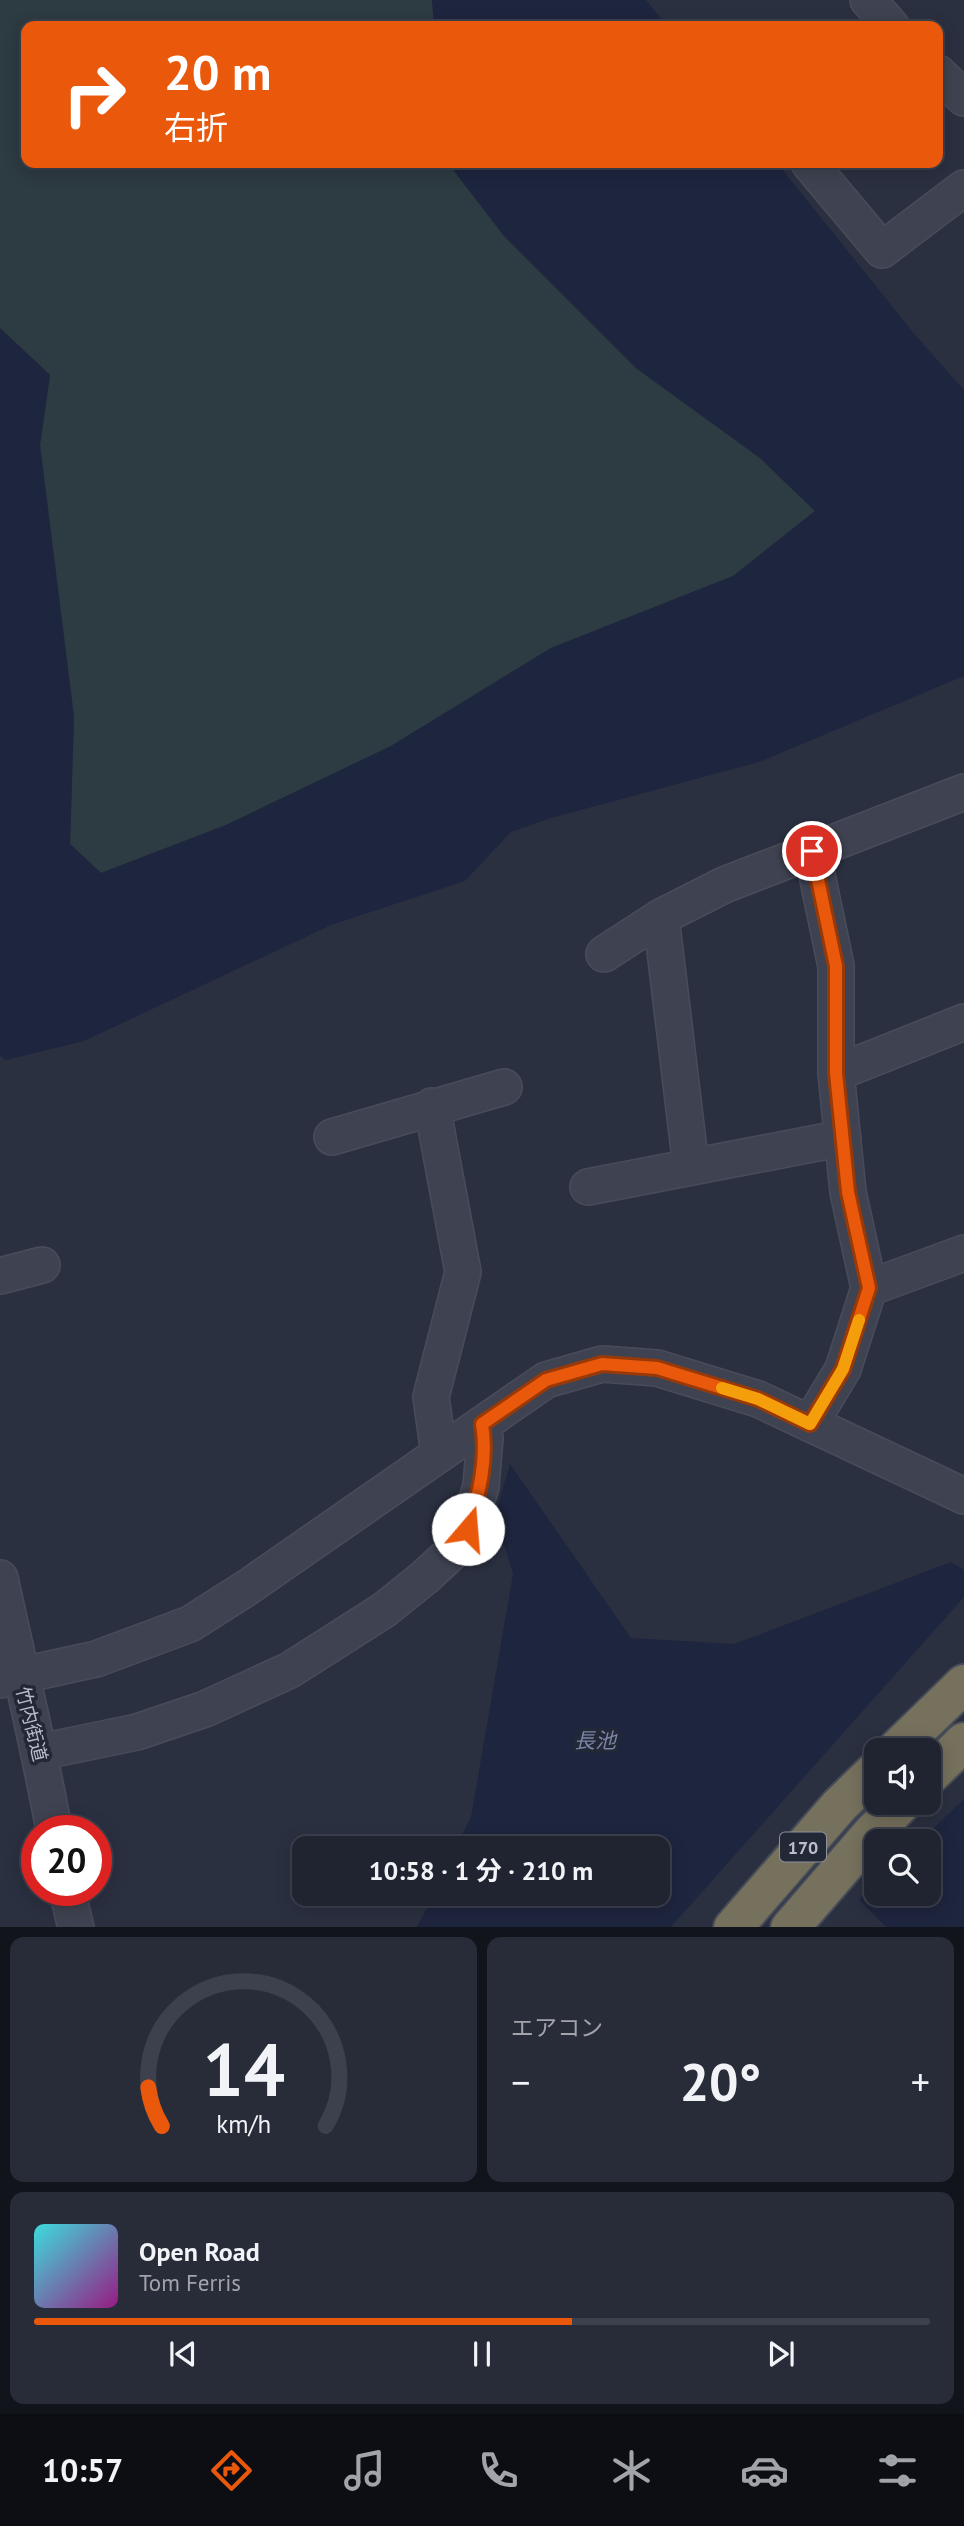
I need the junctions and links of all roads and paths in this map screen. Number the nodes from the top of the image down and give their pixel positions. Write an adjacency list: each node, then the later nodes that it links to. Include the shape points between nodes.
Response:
1 (869, 0): 2 (street)
2 (887, 21)
3 (813, 168): 4 (street, via 882,250)
4 (964, 188)
5 (964, 792): 6 (street)
6 (812, 851): 7 (street, via 724,885); 10 (street, via 836,966)
7 (661, 918): 8 (street); 15 (street)
8 (604, 954)
9 (964, 1022): 10 (street)
10 (836, 1073): 14 (street)
11 (504, 1087): 12 (street)
12 (432, 1106): 13 (street); 23 (street, via 463,1272 431,1397)
13 (332, 1137)
14 (843, 1138): 15 (street); 20 (street, via 848,1192)
15 (691, 1167): 16 (street)
16 (588, 1186)
17 (964, 1253): 20 (street)
18 (42, 1265): 19 (street)
19 (0, 1276)
20 (869, 1288): 22 (street, via 843,1369)
21 (482, 1424): 22 (street, via 546,1380 602,1364 657,1368 758,1399); 23 (street); 30 (street, via 481,1486 468,1529 450,1553 384,1610 290,1670 205,1710 137,1732)
22 (810, 1424): 24 (street)
23 (439, 1454): 26 (street, via 190,1624 96,1659)
24 (961, 1491)
25 (0, 1577): 26 (street, 竹内街道)
26 (10, 1678): 30 (street, 竹内街道)
27 (964, 1684): 28 (highway)
28 (908, 1738)
29 (964, 1742): 31 (highway)
30 (40, 1752): 33 (street, 竹内街道)
31 (941, 1764)
32 (864, 1782): 37 (highway, 170)
33 (51, 1815)
34 (890, 1815): 38 (highway, 170)
35 (71, 1906): 36 (street)
36 (76, 1927)
37 (733, 1927)
38 (790, 1927)

